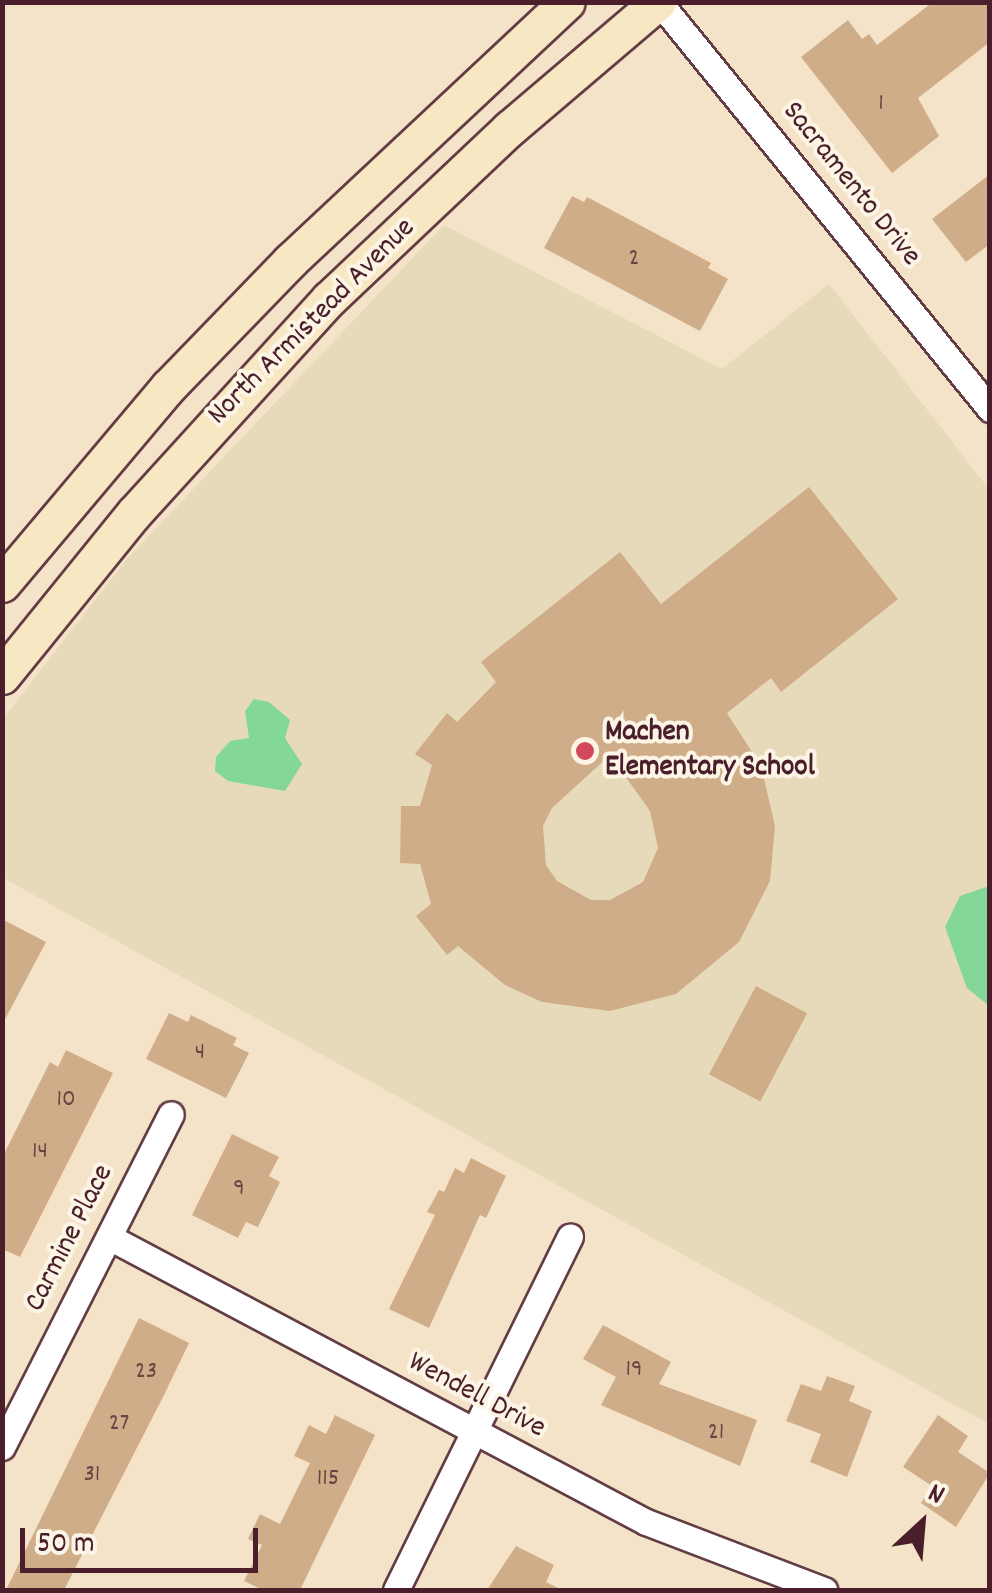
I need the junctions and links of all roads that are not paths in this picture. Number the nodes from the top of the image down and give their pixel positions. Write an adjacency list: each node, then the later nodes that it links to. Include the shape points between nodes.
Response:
1 (567, 2): 4 (main road, North Armistead Avenue, via 263,289 156,400)
2 (658, 2): 3 (street, Sacramento Drive); 5 (main road, North Armistead Avenue, via 510,128 330,299 135,512)
3 (990, 409)
4 (2, 584)
5 (2, 676)
6 (171, 1114): 7 (street, Carmine Place)
7 (108, 1237): 9 (street, Wendell Drive); 10 (street, Carmine Place)
8 (570, 1238): 9 (street)
9 (472, 1433): 11 (street); 12 (street, Wendell Drive, via 646,1522)
10 (2, 1447)
11 (396, 1590)
12 (824, 1590)

